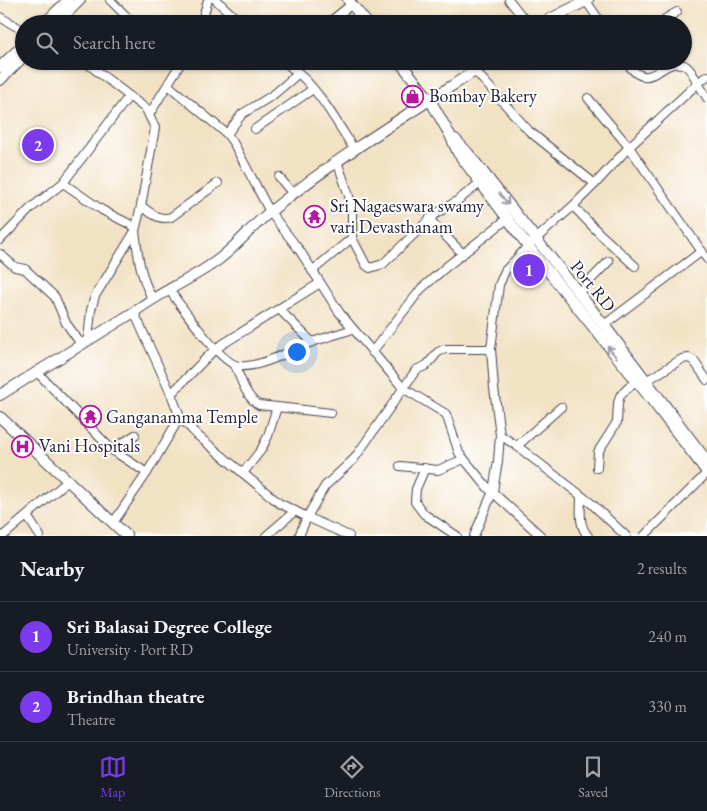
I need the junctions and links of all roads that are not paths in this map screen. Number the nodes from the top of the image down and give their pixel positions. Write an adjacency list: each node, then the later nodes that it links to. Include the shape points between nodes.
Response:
1 (68, 0): 11 (main road)
2 (80, 0): 12 (main road)
3 (110, 0): 13 (street)
4 (208, 0): 14 (street)
5 (216, 0): 15 (street)
6 (509, 0): 17 (street)
7 (587, 0): 18 (main road); 19 (street)
8 (350, 2): 10 (main road); 16 (street)
9 (677, 12): 20 (street)
10 (360, 14)
11 (53, 15)
12 (65, 15)
13 (125, 15)
14 (204, 15)
15 (232, 15)
16 (336, 15)
17 (521, 15)
18 (558, 15)
19 (596, 15)
20 (672, 15)
21 (0, 17): 22 (street)
22 (15, 26)
23 (15, 53): 25 (main road)
24 (15, 65): 35 (main road)
25 (0, 68)
26 (96, 70): 39 (street)
27 (176, 70): 37 (street)
28 (296, 70): 38 (street); 45 (street, via 273,95 242,114)
29 (406, 70): 42 (main road)
30 (632, 70): 31 (street, via 640,76)
31 (662, 70)
32 (690, 70): 36 (street)
33 (475, 71): 42 (main road); 54 (street, via 529,131)
34 (707, 76): 36 (street)
35 (0, 80)
36 (698, 83): 41 (street); 47 (street)
37 (168, 85): 43 (street); 45 (street)
38 (313, 89): 44 (street); 48 (street)
39 (129, 96): 43 (street); 51 (street)
40 (588, 98): 47 (street)
41 (707, 98)
42 (430, 100): 46 (main road); 48 (main road)
43 (149, 115): 56 (street, via 155,128)
44 (255, 129)
45 (227, 134): 58 (street)
46 (450, 135): 53 (main road, via 458,153); 64 (main road, Port RD, one-way to 64, via 468,153)
47 (629, 147): 54 (street); 65 (street)
48 (354, 148): 49 (main road)
49 (337, 161): 55 (main road); 62 (street, via 350,196)
50 (279, 177): 55 (street)
51 (63, 183): 61 (street); 63 (street, via 31,208)
52 (218, 183): 56 (street, via 165,219)
53 (480, 183): 59 (street); 60 (main road)
54 (595, 184): 57 (street)
55 (293, 194): 58 (main road)
56 (141, 206): 61 (street)
57 (573, 206): 64 (street); 70 (street)
58 (270, 212): 71 (street); 73 (main road, via 218,260)
59 (429, 219): 62 (street, via 383,264 375,267 370,268 366,264); 67 (street)
60 (507, 219): 64 (main road); 67 (street)
61 (135, 229): 75 (street, via 140,270); 80 (street, via 95,296)
62 (352, 238): 71 (street)
63 (0, 240)
64 (532, 243): 74 (main road, Port RD); 83 (street, via 505,271 499,285); 87 (main road, one-way to 64)
65 (702, 251): 68 (street); 78 (street)
66 (0, 254): 80 (street, via 15,267 25,268 55,297 66,323)
67 (463, 254): 84 (street, via 421,290)
68 (707, 259)
69 (609, 261): 74 (street)
70 (635, 266)
71 (312, 271): 72 (street)
72 (320, 283): 76 (street); 79 (street)
73 (169, 290): 75 (main road); 82 (street)
74 (578, 293): 78 (main road, Port RD)
75 (152, 298): 77 (main road)
76 (279, 309): 81 (street); 82 (street)
77 (134, 312): 80 (main road); 91 (street)
78 (604, 325): 89 (main road, Port RD)
79 (352, 328): 81 (street); 84 (street)
80 (85, 342): 86 (main road)
81 (312, 342): 85 (street, via 253,365)
82 (215, 349): 85 (street); 91 (street)
83 (491, 349): 90 (street, via 442,350 427,365 416,370); 99 (street)
84 (372, 352): 90 (street)
85 (235, 365): 94 (street, via 250,397 255,402)
86 (37, 372): 92 (main road); 101 (street)
87 (636, 380): 106 (street, via 620,396 617,422 598,452); 108 (main road)
88 (707, 380): 89 (street, via 694,360 686,358)
89 (646, 381): 103 (main road, Port RD)
90 (403, 388): 102 (street, via 446,414); 115 (street, via 354,458 324,486)
91 (171, 394): 96 (street)
92 (0, 395)
93 (561, 406): 100 (street)
94 (277, 407): 95 (street); 109 (street, via 261,450)
95 (331, 413)
96 (180, 416): 107 (street); 109 (street)
97 (0, 417): 110 (main road)
98 (135, 434): 101 (street)
99 (500, 435): 100 (street); 111 (street)
100 (517, 446): 112 (street)
101 (112, 450): 107 (street)
102 (464, 459): 105 (street, via 438,470); 111 (street)
103 (707, 461)
104 (400, 466): 105 (street)
105 (425, 468): 122 (street, via 416,489 415,502 424,514)
106 (596, 468)
107 (147, 473): 116 (street)
108 (707, 473): 127 (street)
109 (243, 474): 113 (street, via 279,502)
110 (69, 480): 114 (street); 116 (main road)
111 (493, 491): 123 (street); 124 (street)
112 (581, 496): 125 (street, via 580,516); 126 (street)
113 (295, 510): 115 (street); 119 (street)
114 (27, 516): 117 (street); 118 (street)
115 (307, 517): 120 (street); 121 (street)
116 (119, 531)
117 (3, 536)
118 (40, 536)
119 (266, 536)
120 (299, 536)
121 (349, 536)
122 (457, 536)
123 (474, 536)
124 (541, 536)
125 (588, 536)
126 (626, 536)
127 (644, 536)

